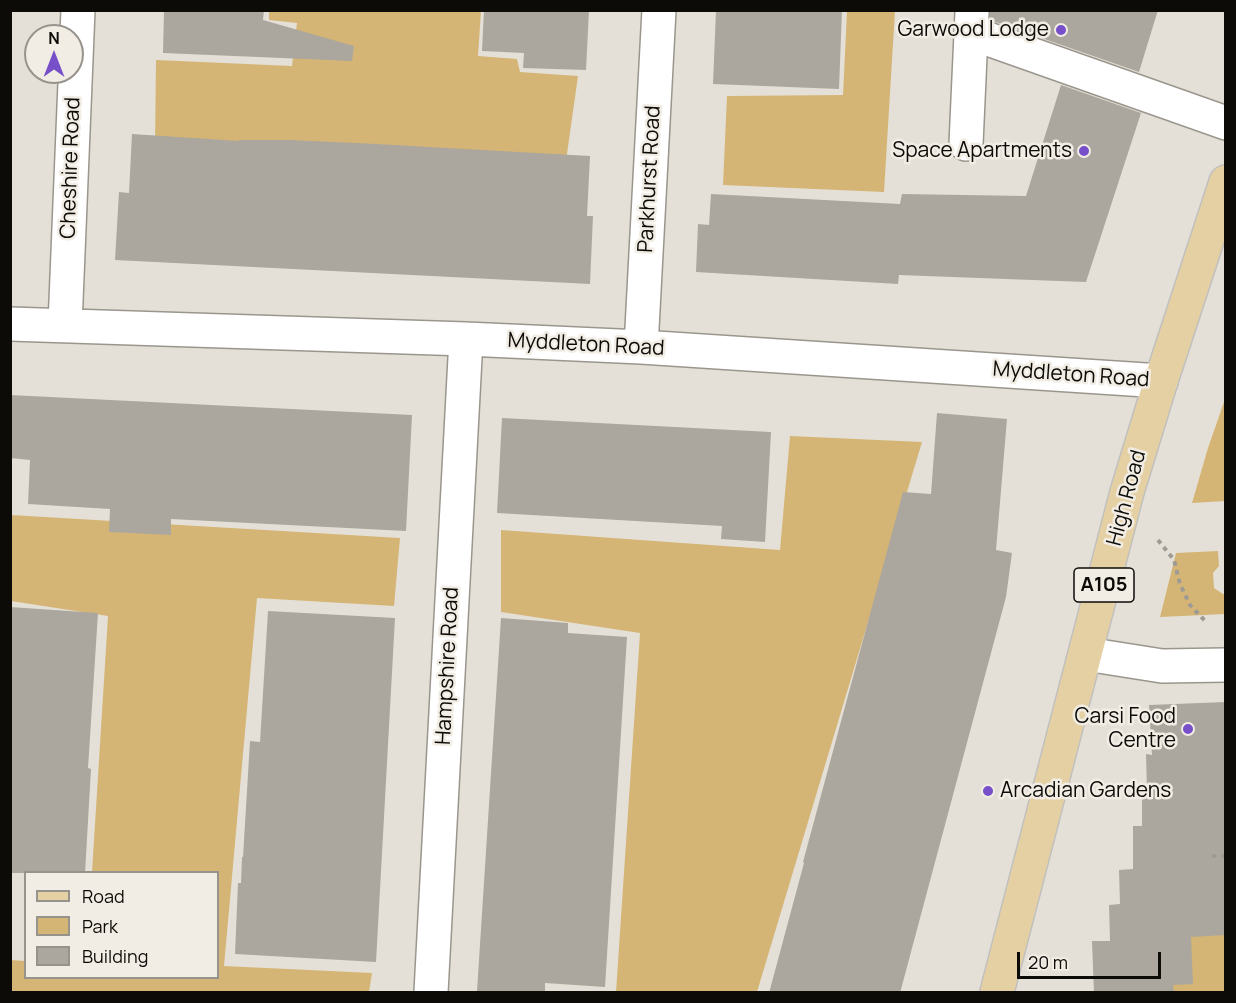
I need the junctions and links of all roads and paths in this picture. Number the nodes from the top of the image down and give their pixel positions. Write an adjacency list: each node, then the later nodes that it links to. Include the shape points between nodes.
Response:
1 (78, 10): 8 (street, Cheshire Road)
2 (659, 10): 10 (street, Parkhurst Road)
3 (971, 22): 4 (street); 5 (street)
4 (1226, 123)
5 (966, 144)
6 (1226, 182): 11 (main road, High Road / A105)
7 (10, 324): 8 (street, Myddleton Road)
8 (65, 325): 9 (street, Myddleton Road)
9 (466, 339): 10 (street, Myddleton Road); 18 (street, Hampshire Road)
10 (641, 347): 11 (street, Myddleton Road)
11 (1161, 381): 12 (main road, High Road / A105)
12 (1126, 500): 13 (path, via 1174,560 1190,605); 14 (main road, High Road / A105)
13 (1212, 628)
14 (1086, 654): 15 (street, via 1162,666); 19 (main road, High Road / A105)
15 (1226, 665)
16 (1212, 856): 17 (path)
17 (1226, 856)
18 (431, 993)
19 (997, 993)

